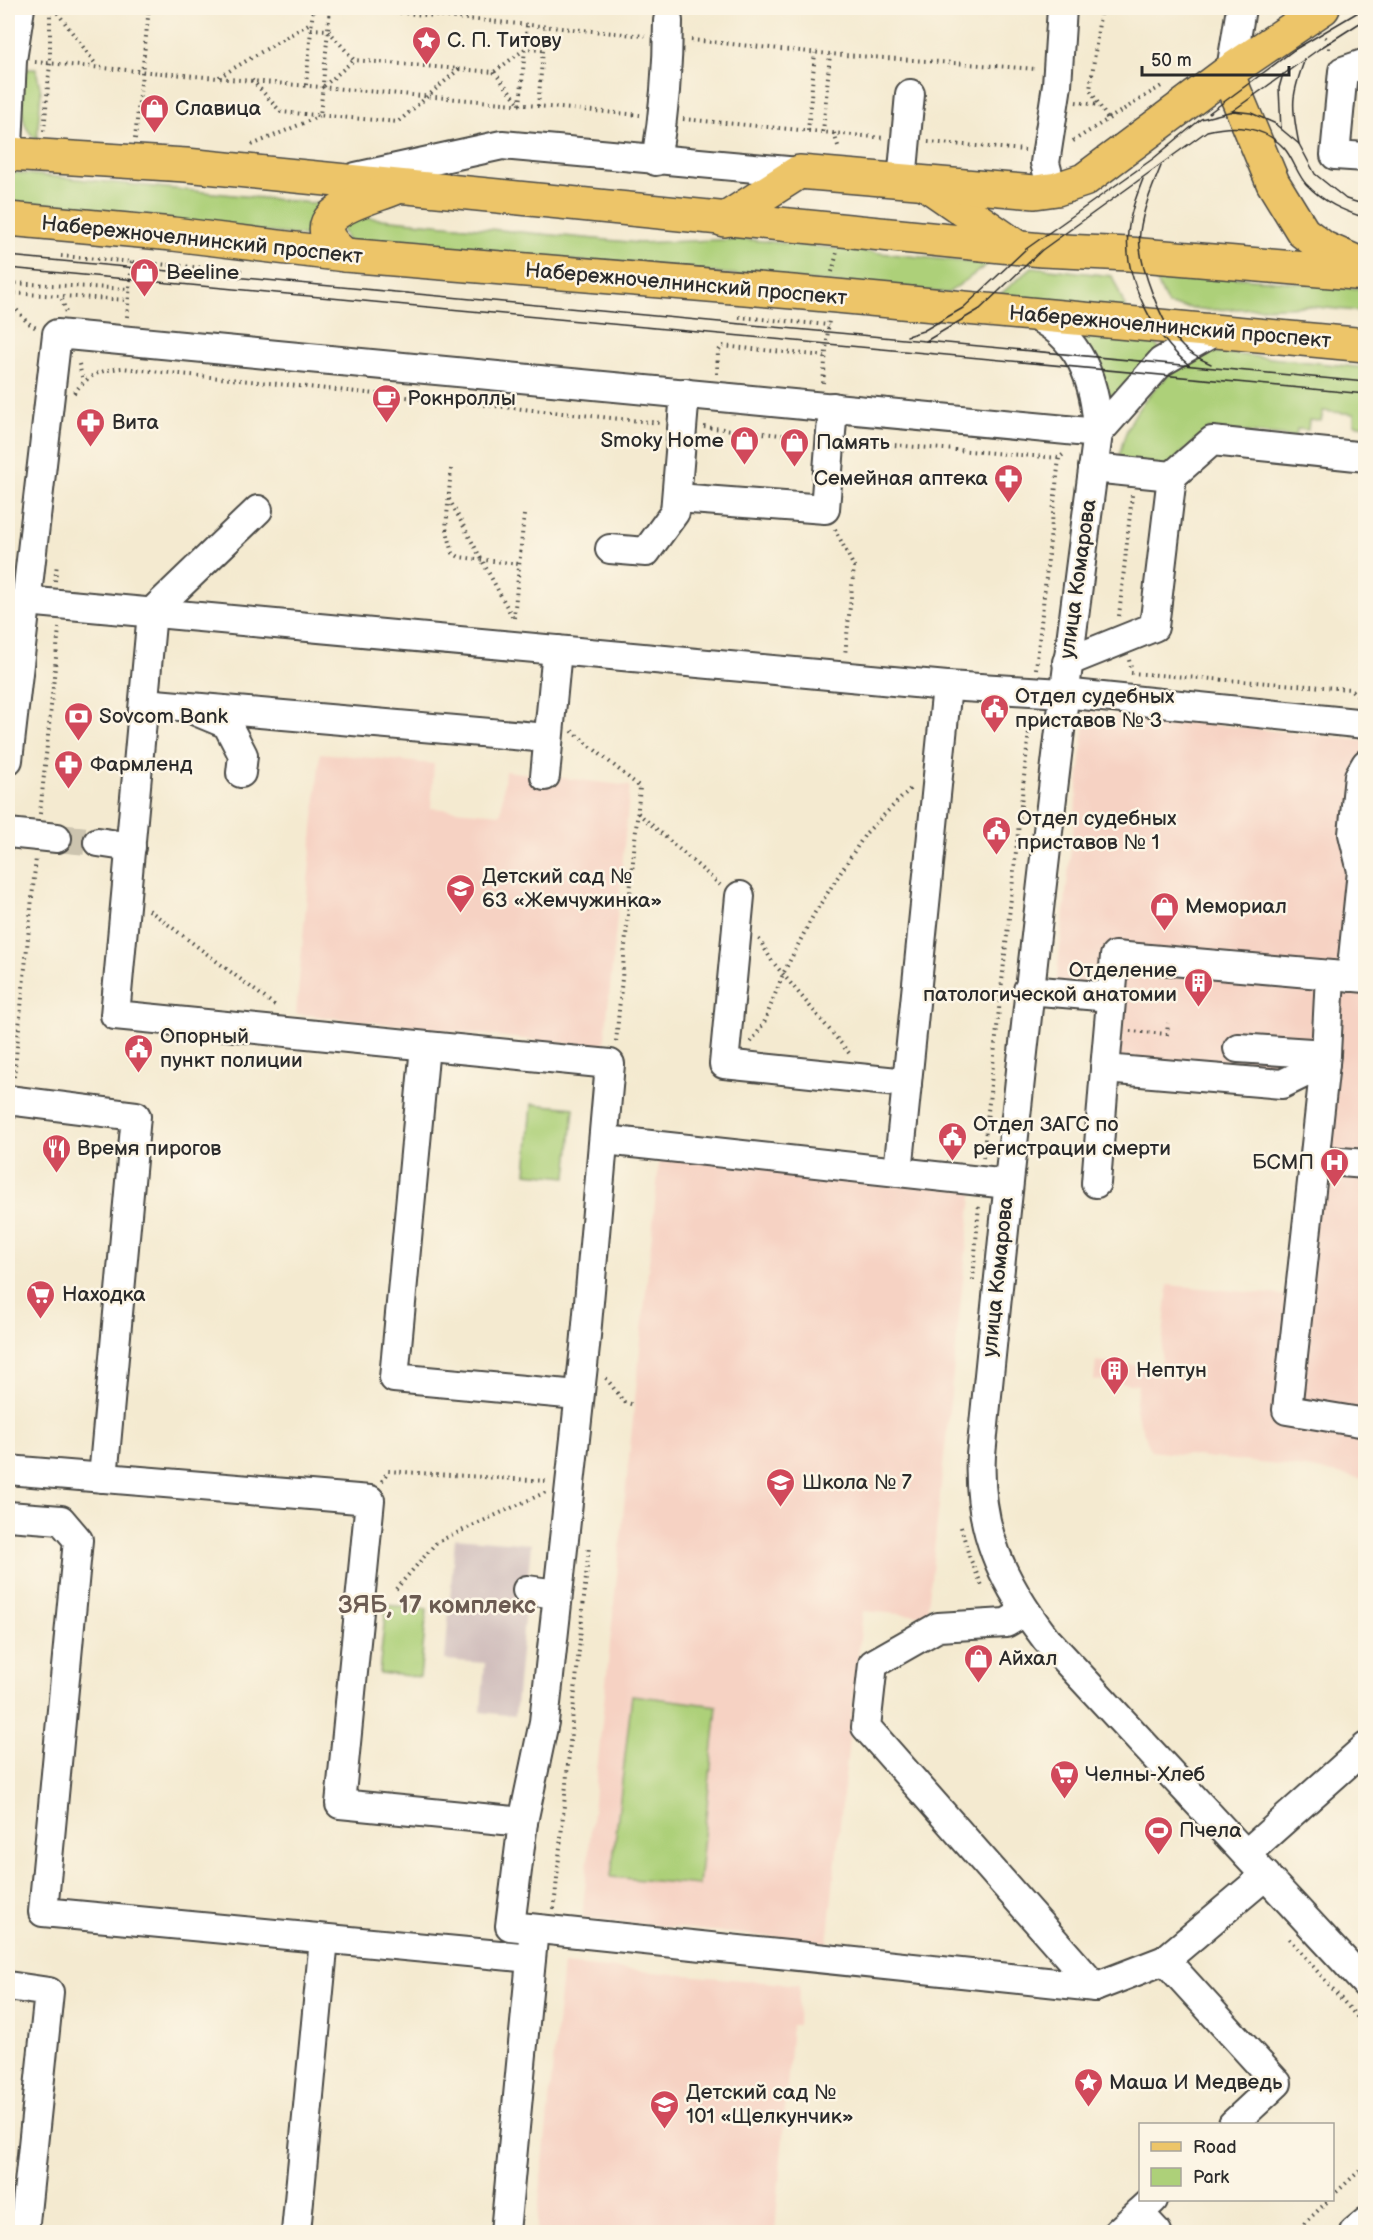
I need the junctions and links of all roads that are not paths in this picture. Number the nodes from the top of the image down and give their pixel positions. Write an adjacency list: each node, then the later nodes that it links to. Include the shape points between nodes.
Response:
1 (20, 8): 9 (street, via 12,60)
2 (1062, 8): 17 (street, via 1046,171)
3 (1241, 8): 7 (street)
4 (1323, 8): 7 (main road)
5 (668, 29): 12 (street, via 664,118)
6 (1365, 63): 11 (street, via 1343,70 1335,154)
7 (1229, 72): 17 (main road, via 1084,180); 22 (main road, via 1273,183 1303,232 1324,248)
8 (910, 94): 15 (street, via 906,140)
9 (8, 146)
10 (8, 154): 14 (main road)
11 (1365, 157)
12 (656, 160): 13 (street); 14 (street, via 502,145)
13 (799, 172): 15 (main road); 19 (main road)
14 (342, 180): 16 (main road)
15 (913, 182): 17 (main road, via 1035,192); 20 (main road)
16 (399, 186): 19 (main road); 21 (main road, via 333,213 327,234 331,244)
17 (1057, 189)
18 (8, 219): 21 (main road, Набережночелнинский проспект)
19 (724, 220): 20 (main road)
20 (1018, 248): 23 (main road)
21 (345, 255): 24 (main road, Набережночелнинский проспект)
22 (1365, 266)
23 (1365, 274)
24 (1028, 314): 25 (main road, Набережночелнинский проспект); 29 (street, улица Комарова, via 1043,320 1068,341 1086,367 1095,397)
25 (1215, 331): 26 (main road, Набережночелнинский проспект); 29 (street, via 1161,362)
26 (1365, 345)
27 (685, 393): 28 (street); 32 (street); 35 (street, via 57,334)
28 (827, 407): 29 (street); 32 (street, via 830,440 825,509)
29 (1099, 457): 31 (street); 38 (street, улица Комарова)
30 (1365, 457): 31 (street, via 1212,441)
31 (1172, 476): 38 (street, via 1154,627)
32 (677, 498): 34 (street, via 675,512 646,552)
33 (258, 510): 36 (street)
34 (610, 549)
35 (40, 602): 36 (street); 45 (street)
36 (152, 612): 37 (street, via 512,633); 41 (street)
37 (556, 650): 39 (street); 44 (street)
38 (1067, 662): 40 (street, улица Комарова)
39 (947, 686): 40 (street); 61 (street)
40 (1063, 693): 43 (street); 55 (street, улица Комарова)
41 (144, 703): 42 (street); 52 (street)
42 (185, 706): 44 (street); 47 (street, via 227,724 243,755)
43 (1365, 723)
44 (559, 733): 48 (street)
45 (8, 760)
46 (1365, 764): 54 (street, via 1359,776 1353,834 1362,871)
47 (241, 772)
48 (544, 776)
49 (8, 832): 50 (street)
50 (57, 838)
51 (98, 842): 52 (street)
52 (131, 847): 57 (street, via 116,1015)
53 (740, 896): 61 (street, via 724,1064)
54 (1349, 977): 56 (street, via 1115,956); 59 (street)
55 (1028, 990): 56 (street); 67 (street, улица Комарова)
56 (1111, 997): 60 (street)
57 (425, 1046): 63 (street, via 610,1064); 69 (street, via 394,1378)
58 (1238, 1048): 59 (street)
59 (1326, 1059): 60 (street, via 1282,1084); 64 (street)
60 (1105, 1069): 68 (street)
61 (907, 1083): 66 (street)
62 (10, 1101): 72 (street, via 136,1116)
63 (605, 1140): 66 (street); 69 (street)
64 (1315, 1160): 65 (street); 70 (street, via 1287,1410)
65 (1365, 1164)
66 (898, 1172): 67 (street)
67 (994, 1183): 76 (street, улица Комарова, via 980,1481 990,1538 1001,1569)
68 (1096, 1183)
69 (578, 1395): 75 (street)
70 (1365, 1423)
71 (8, 1470): 72 (street)
72 (103, 1478): 78 (street, via 370,1500 340,1804)
73 (8, 1516): 82 (street, via 62,1520 78,1540 43,1912)
74 (527, 1590): 75 (street)
75 (557, 1594): 78 (street, via 544,1722)
76 (1025, 1612): 79 (street, улица Комарова); 87 (street, via 1006,1623 938,1628 873,1664 866,1727)
77 (1365, 1747): 79 (street)
78 (523, 1822): 81 (street, via 510,1926)
79 (1246, 1854): 80 (street, улица Комарова)
80 (1266, 1875): 84 (street); 85 (street, улица Комарова)
81 (534, 1927): 83 (street); 87 (street)
82 (324, 1939): 83 (street); 92 (street)
83 (531, 1958): 93 (street)
84 (1165, 1960): 87 (street); 88 (street, via 1277,2083)
85 (1365, 1984)
86 (8, 1986): 91 (street, via 49,1992)
87 (1095, 1987)
88 (1234, 2123)
89 (1149, 2215): 94 (street)
90 (1365, 2222): 95 (street)
91 (24, 2232)
92 (296, 2232)
93 (505, 2232)
94 (1118, 2232)
95 (1354, 2232)

